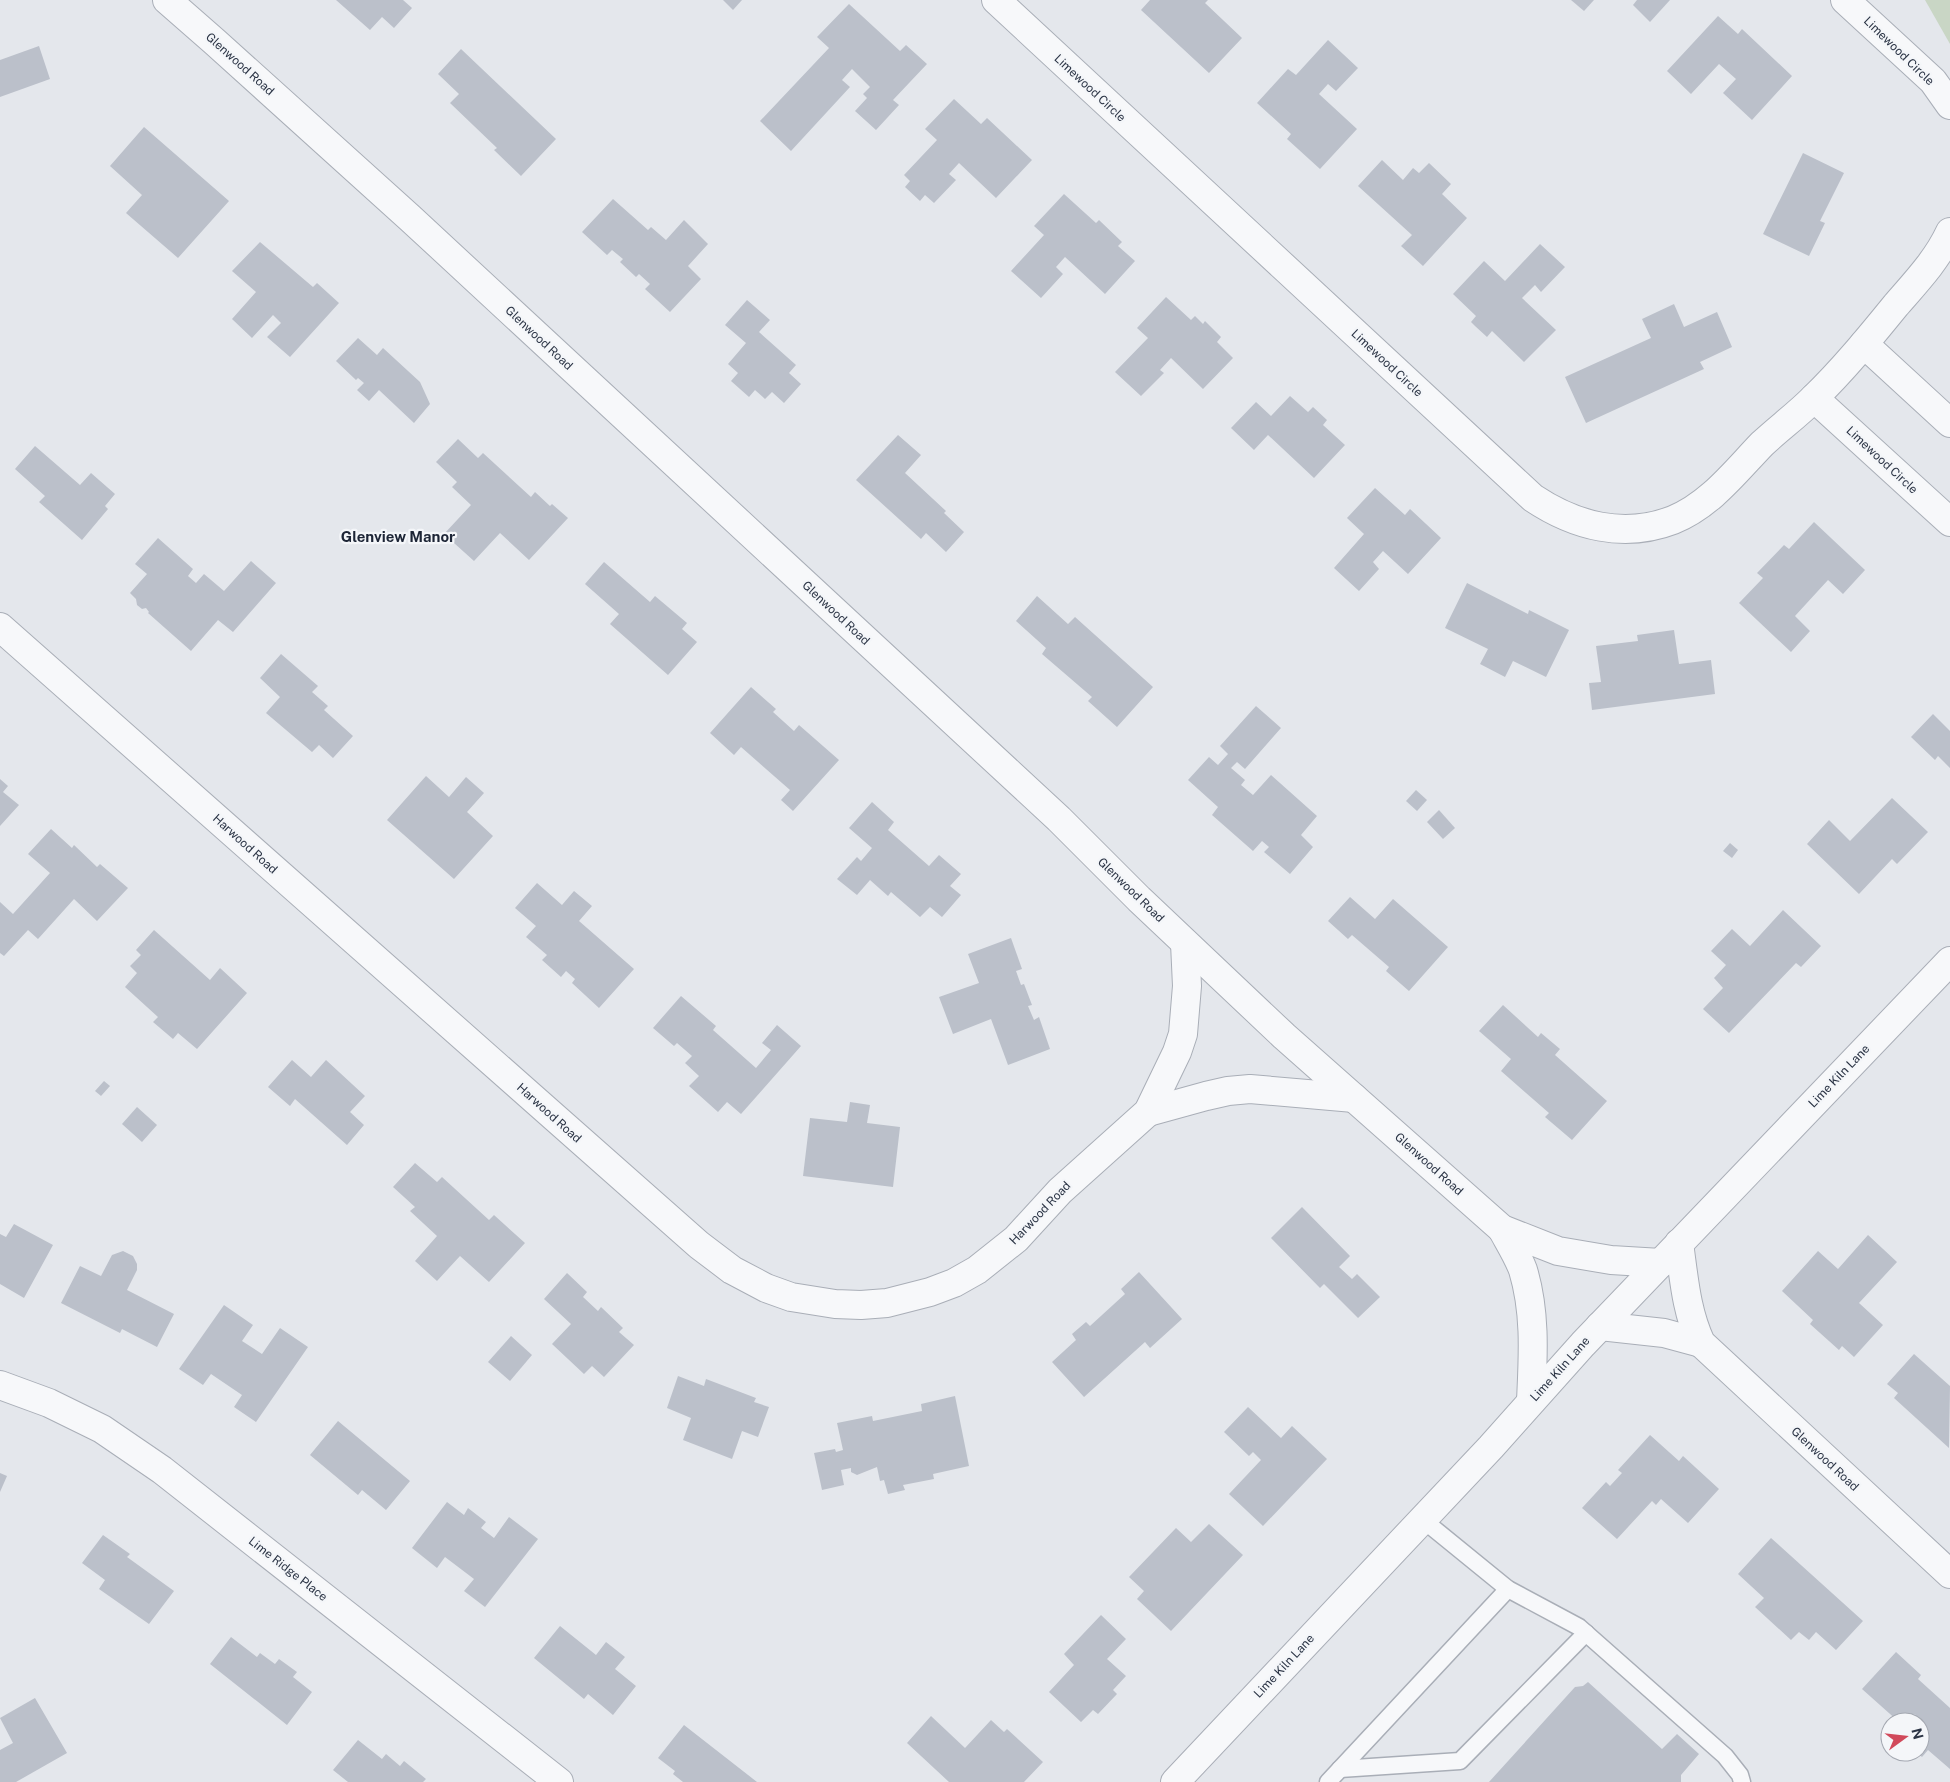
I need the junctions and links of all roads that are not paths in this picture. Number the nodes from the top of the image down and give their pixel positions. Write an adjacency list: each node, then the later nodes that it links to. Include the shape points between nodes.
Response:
1 (167, 0): 11 (street, Glenwood Road, via 417,225 1059,819)
2 (996, 0): 7 (street, Limewood Circle, via 1533,498 1568,518 1619,530 1654,526 1685,514 1708,499)
3 (1845, 0): 4 (street, Limewood Circle, via 1933,81)
4 (1950, 106)
5 (1950, 232): 6 (street, Limewood Circle, via 1930,266)
6 (1864, 344): 7 (street, Limewood Circle); 8 (street)
7 (1814, 398): 9 (street, Limewood Circle)
8 (1950, 423)
9 (1950, 522)
10 (0, 626): 14 (street, Harwood Road, via 699,1245 732,1270 766,1288 791,1297 861,1305 887,1303 954,1283 977,1270 1016,1239 1060,1192)
11 (1185, 943): 13 (street, Glenwood Road); 14 (street, Harwood Road, via 1187,986 1183,1034)
12 (1950, 961): 16 (street, Lime Kiln Lane)
13 (1354, 1098): 14 (street, Harwood Road, via 1243,1090 1206,1096); 15 (street, Glenwood Road)
14 (1148, 1112)
15 (1502, 1229): 16 (street, Glenwood Road, via 1558,1251 1612,1260); 20 (street, Glenwood Road, via 1522,1268 1530,1304 1533,1340)
16 (1670, 1253): 17 (street, Lime Kiln Lane); 18 (street, Glenwood Road, via 1691,1324)
17 (1600, 1326): 18 (street, Glenwood Road, via 1664,1333); 20 (street, Lime Kiln Lane)
18 (1701, 1344): 22 (street, Glenwood Road)
19 (0, 1385): 26 (street, Lime Ridge Place, via 49,1403 102,1429 162,1470)
20 (1531, 1401): 21 (street, Lime Kiln Lane)
21 (1422, 1519): 23 (lane); 27 (street, Lime Kiln Lane)
22 (1950, 1574)
23 (1508, 1589): 24 (lane); 25 (lane)
24 (1586, 1633): 25 (lane, via 1460,1761); 29 (lane, via 1725,1756)
25 (1340, 1769): 28 (lane)
26 (559, 1782)
27 (1175, 1782)
28 (1328, 1782)
29 (1742, 1782)

